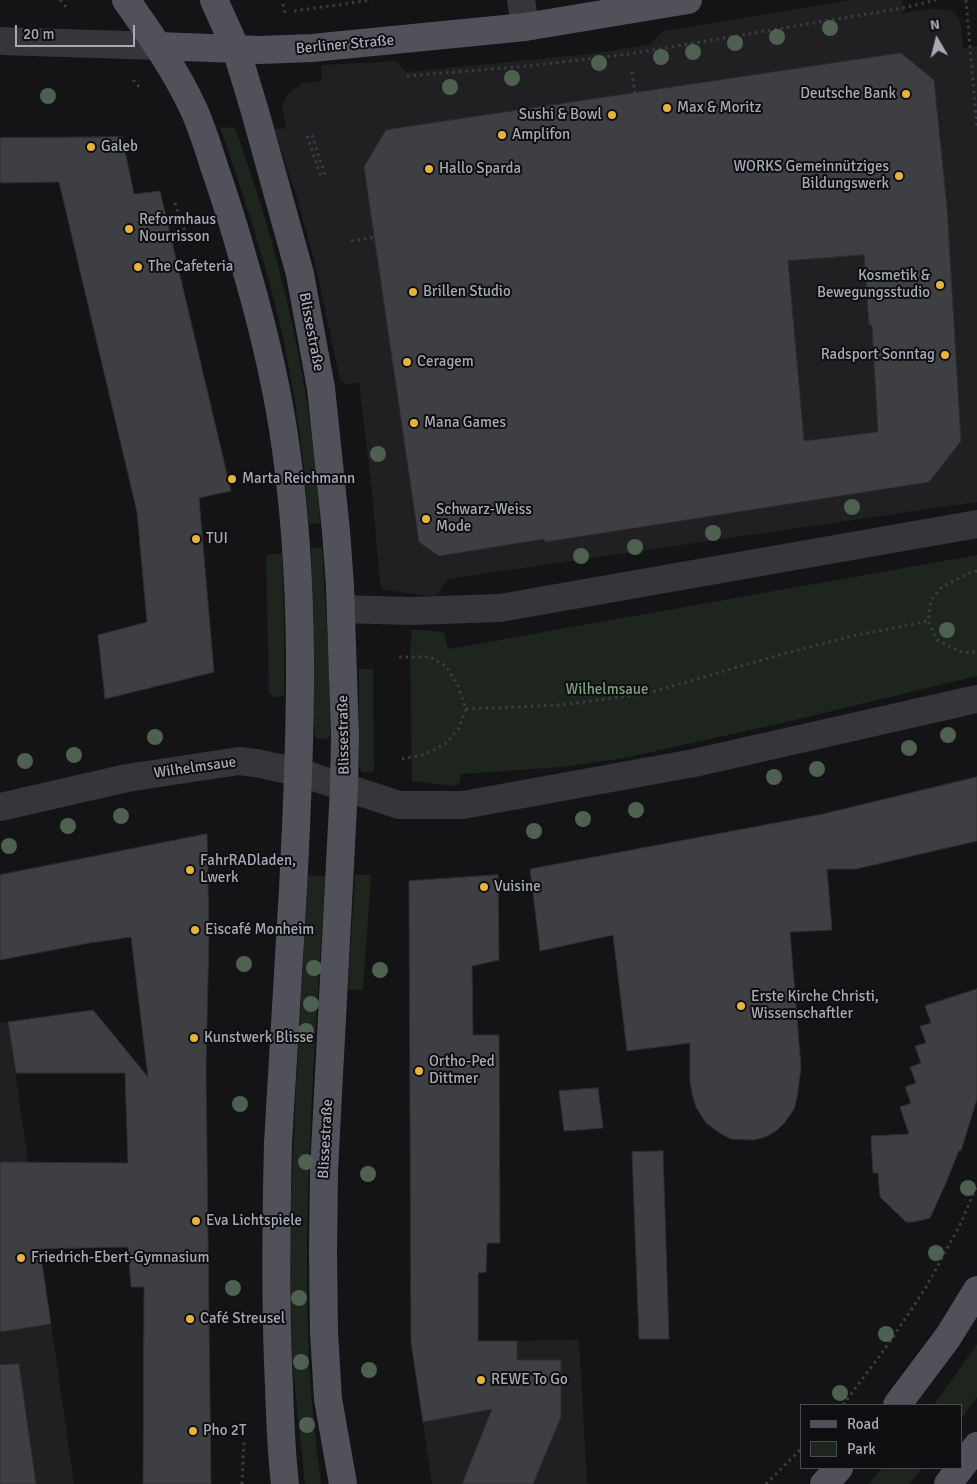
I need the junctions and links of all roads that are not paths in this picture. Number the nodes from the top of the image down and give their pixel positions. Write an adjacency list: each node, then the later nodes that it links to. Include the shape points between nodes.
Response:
1 (126, 0): 7 (main road)
2 (214, 0): 8 (main road, Blissestraße)
3 (521, 0): 5 (street)
4 (688, 0): 5 (main road, Berliner Straße)
5 (526, 27): 8 (main road, Berliner Straße, via 312,48)
6 (0, 41): 7 (street, Berliner Straße)
7 (159, 46): 8 (main road, Berliner Straße); 12 (main road, via 201,126 256,303 276,389 296,547 300,695)
8 (236, 49): 10 (main road, Blissestraße, via 300,274 321,388)
9 (977, 524): 10 (street, via 500,608)
10 (341, 609): 13 (main road, Blissestraße)
11 (977, 699): 13 (street, Wilhelmsaue, via 694,762 463,805 399,805)
12 (298, 772): 13 (street, Wilhelmsaue); 14 (street, Wilhelmsaue, via 240,761 221,763 127,778); 21 (main road, via 277,1191 277,1358)
13 (344, 787): 22 (main road, Blissestraße, via 324,1171 323,1254 328,1399)
14 (0, 807)
15 (977, 1290): 16 (main road, via 948,1338)
16 (898, 1404)
17 (977, 1446): 18 (main road)
18 (962, 1466)
19 (838, 1469): 23 (main road)
20 (959, 1469): 24 (main road)
21 (285, 1484)
22 (343, 1484)
23 (824, 1484)
24 (948, 1484)

